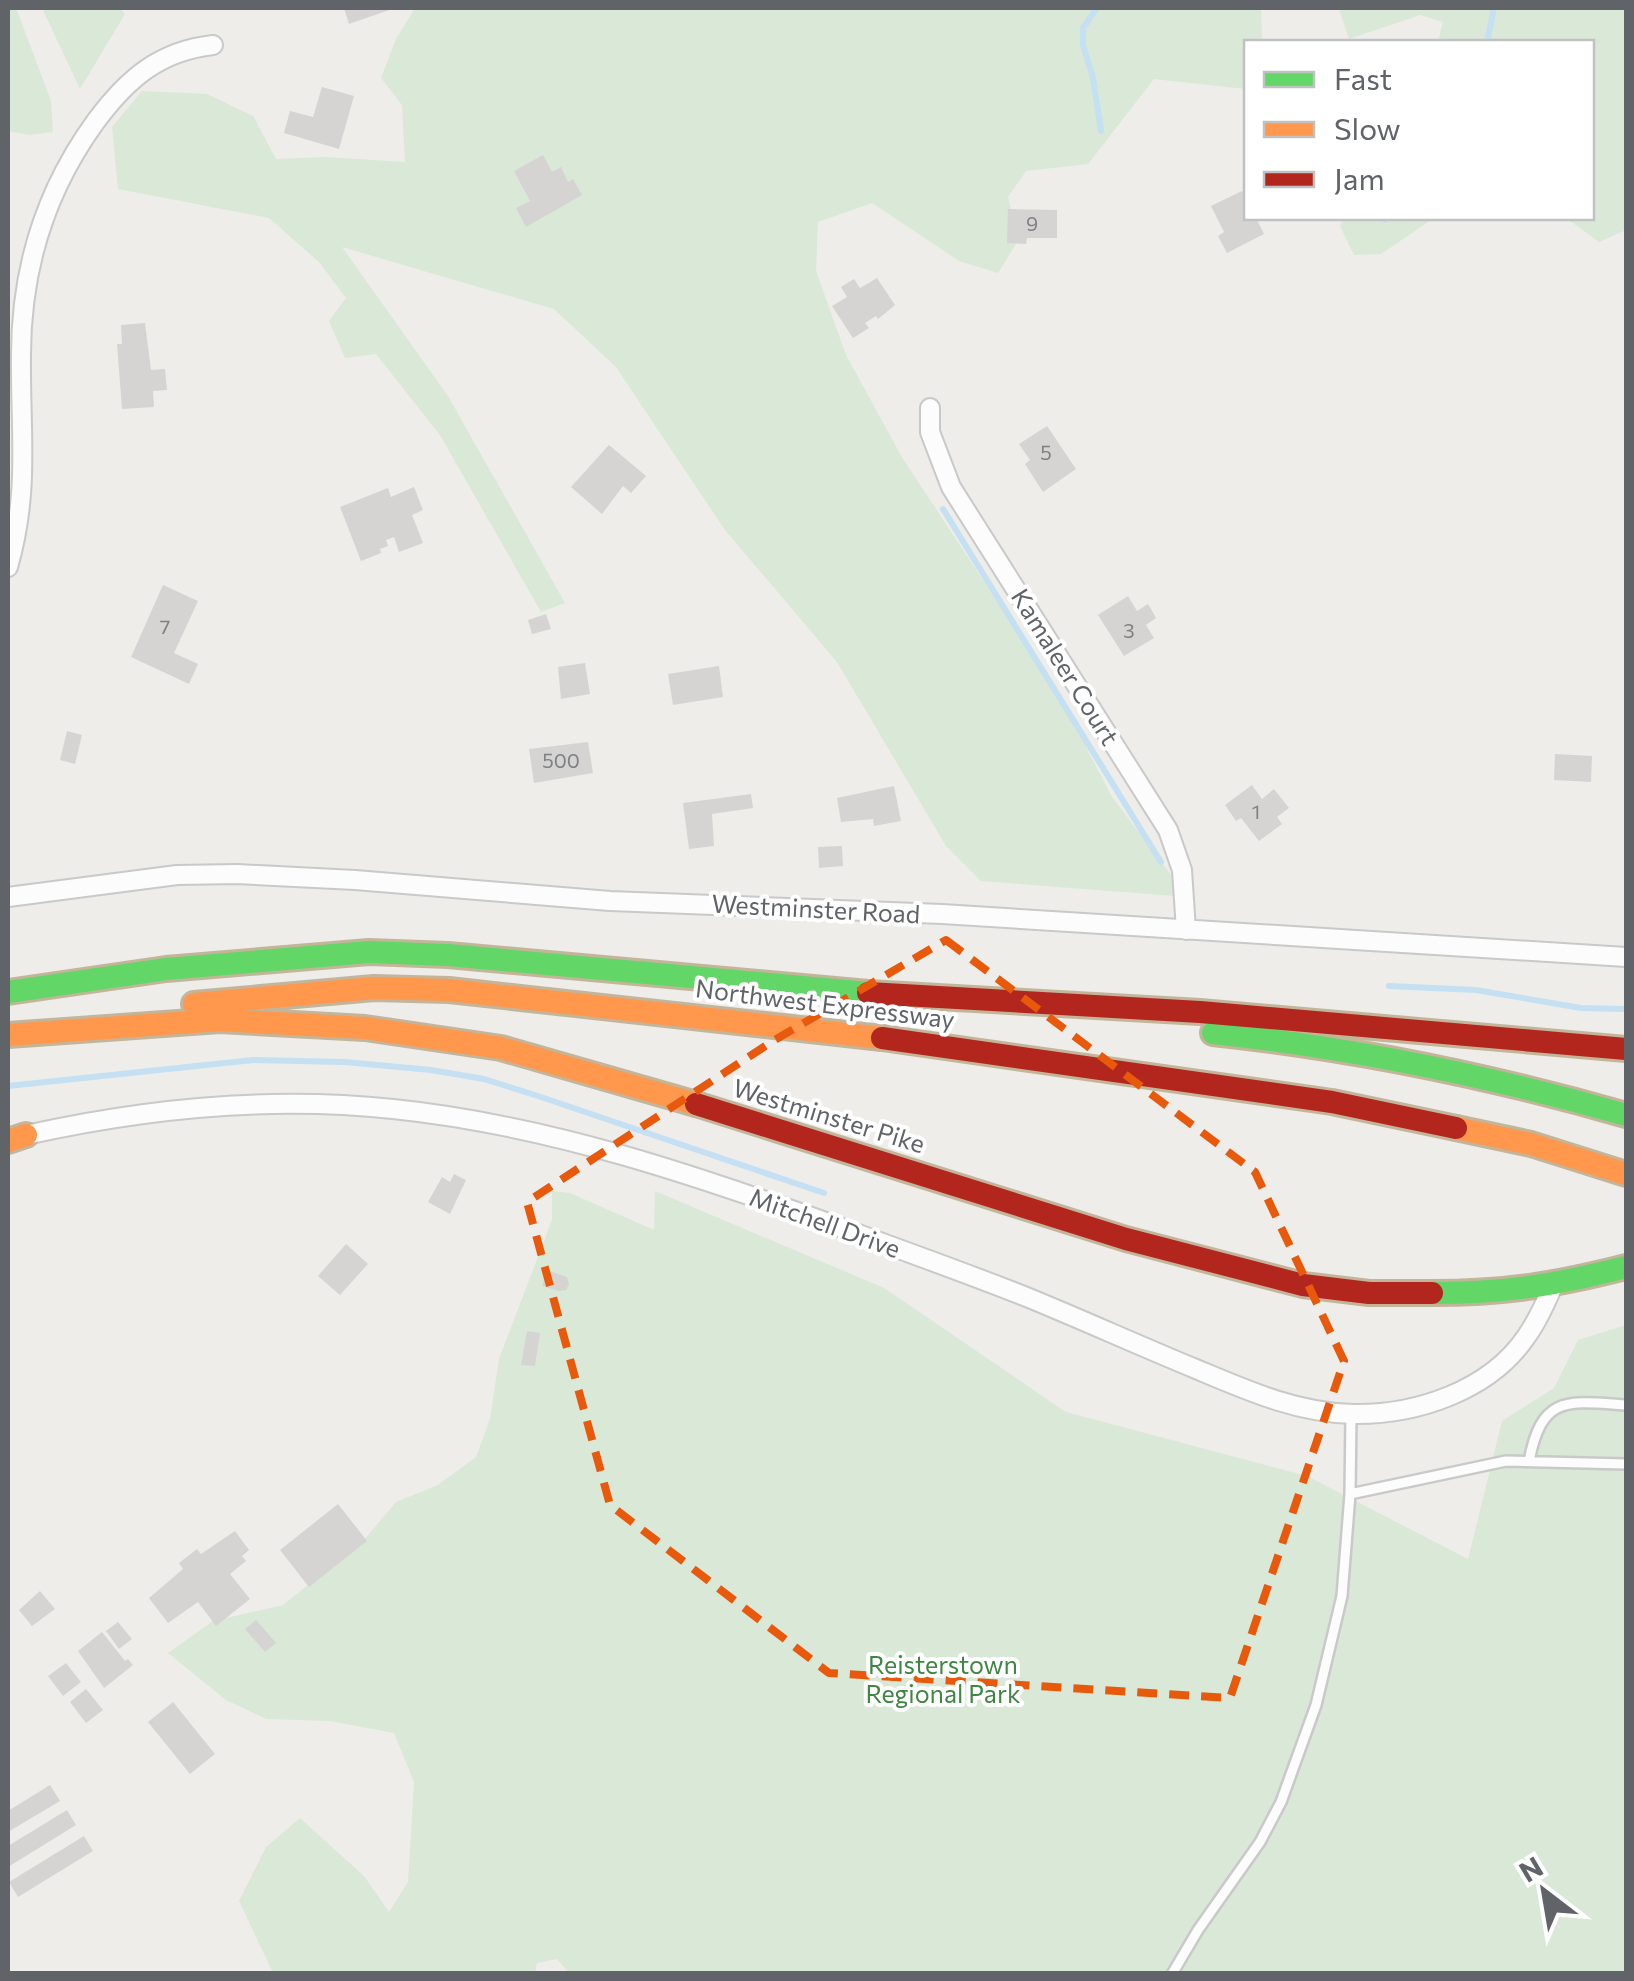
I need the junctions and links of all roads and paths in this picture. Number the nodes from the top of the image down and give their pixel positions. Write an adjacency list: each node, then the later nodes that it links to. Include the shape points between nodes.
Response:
1 (213, 45): 2 (street, via 184,48 148,68 81,142 39,226)
2 (14, 358): 4 (street, via 24,472)
3 (930, 408): 6 (street, Kamaleer Court, via 930,432 950,487 1168,830 1182,870)
4 (8, 567)
5 (8, 896): 6 (street, Westminster Road, via 176,874 238,874 610,901)
6 (1186, 930): 7 (street, Westminster Road)
7 (1626, 957)
8 (814, 990): 9 (highway, via 369,952 166,969); 11 (highway, via 1200,1012); 12 (highway, Northwest Expressway, via 1330,1047 1529,1086)
9 (8, 992)
10 (8, 1033): 14 (highway, Northwest Expressway, via 290,993 449,990 810,1028 1332,1102 1531,1144); 17 (highway, Westminster Pike, via 220,1020 427,1034 570,1066 1126,1239 1302,1285 1423,1294)
11 (1626, 1049)
12 (1626, 1115)
13 (17, 1138): 19 (street, Mitchell Drive, via 118,1116 253,1104 394,1109 584,1143 1026,1297 1260,1396)
14 (1626, 1174)
15 (1626, 1251): 17 (highway, via 1569,1267)
16 (1626, 1267): 17 (highway, Westminster Pike)
17 (1553, 1286): 19 (street, Mitchell Drive, via 1526,1338 1487,1376 1423,1405)
18 (1626, 1405): 20 (lane, via 1557,1406 1535,1431)
19 (1351, 1414): 22 (lane)
20 (1529, 1461): 21 (lane); 22 (lane)
21 (1626, 1464)
22 (1350, 1494): 23 (lane, via 1334,1640 1282,1802)
23 (1172, 1974)

